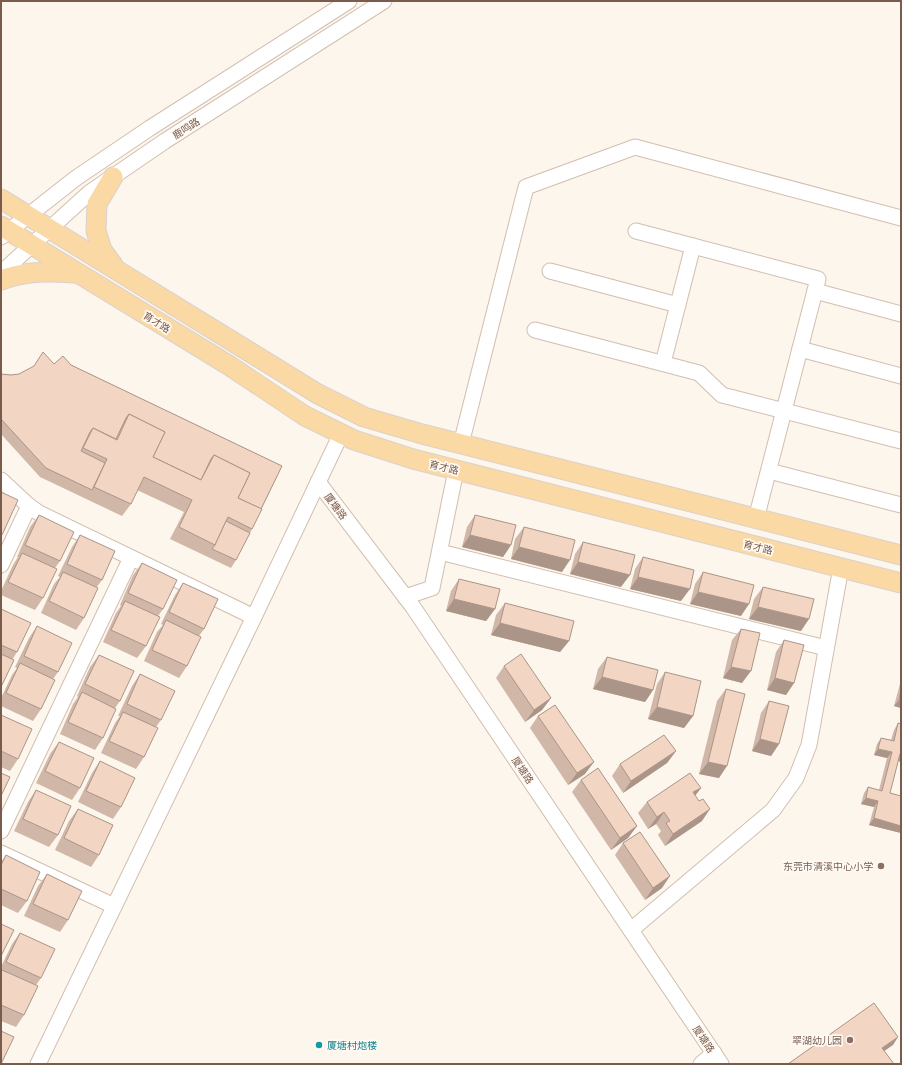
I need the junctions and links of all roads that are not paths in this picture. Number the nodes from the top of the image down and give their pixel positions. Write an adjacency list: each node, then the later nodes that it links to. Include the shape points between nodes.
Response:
1 (349, 1): 5 (street, 鹿鸣路, via 150,128 76,178)
2 (384, 1): 3 (street, 鹿鸣路)
3 (113, 177): 7 (street, 鹿鸣路, via 89,193); 12 (main road, via 97,204 96,232 102,250)
4 (1, 199): 5 (main road)
5 (28, 216): 7 (main road); 8 (street, 鹿鸣路)
6 (901, 218): 27 (street, via 635,147 526,187)
7 (50, 228): 10 (street, 鹿鸣路); 12 (main road)
8 (4, 231): 10 (main road, 育才路)
9 (636, 231): 11 (street)
10 (32, 245): 14 (street, 鹿鸣路); 15 (main road, 育才路)
11 (693, 246): 17 (street, via 818,279); 18 (street)
12 (116, 269): 27 (main road, via 318,394 364,417)
13 (550, 271): 18 (street)
14 (1, 273)
15 (78, 273): 16 (main road, via 45,270 16,274); 25 (main road, 育才路, via 230,366 305,416)
16 (1, 280)
17 (815, 291): 19 (street); 21 (street)
18 (678, 305): 22 (street)
19 (901, 314)
20 (534, 330): 22 (street)
21 (800, 349): 23 (street); 24 (street)
22 (663, 363): 24 (street, via 699,373 722,395)
23 (901, 376)
24 (784, 410): 26 (street); 29 (street)
25 (341, 434): 28 (main road, 育才路, via 414,459); 31 (street)
26 (901, 441)
27 (461, 444): 34 (main road)
28 (456, 470): 35 (street); 39 (main road, 育才路)
29 (769, 470): 32 (street); 34 (street)
30 (1, 480): 33 (street)
31 (318, 482): 41 (street, 厦塘路); 42 (street)
32 (901, 505)
33 (29, 506): 37 (street); 38 (street)
34 (756, 518): 36 (main road)
35 (440, 552): 41 (street, via 432,588); 43 (street)
36 (901, 555)
37 (131, 558): 42 (street); 44 (street)
38 (1, 565)
39 (841, 568): 40 (main road, 育才路); 43 (street)
40 (901, 583)
41 (405, 597): 47 (street, 厦塘路)
42 (254, 617): 46 (street)
43 (826, 648): 47 (street, via 809,744 796,778 773,810)
44 (1, 831)
45 (1, 852): 46 (street)
46 (114, 906): 49 (street)
47 (631, 930): 48 (street, 厦塘路)
48 (718, 1058): 50 (street)
49 (38, 1064)
50 (701, 1064)

